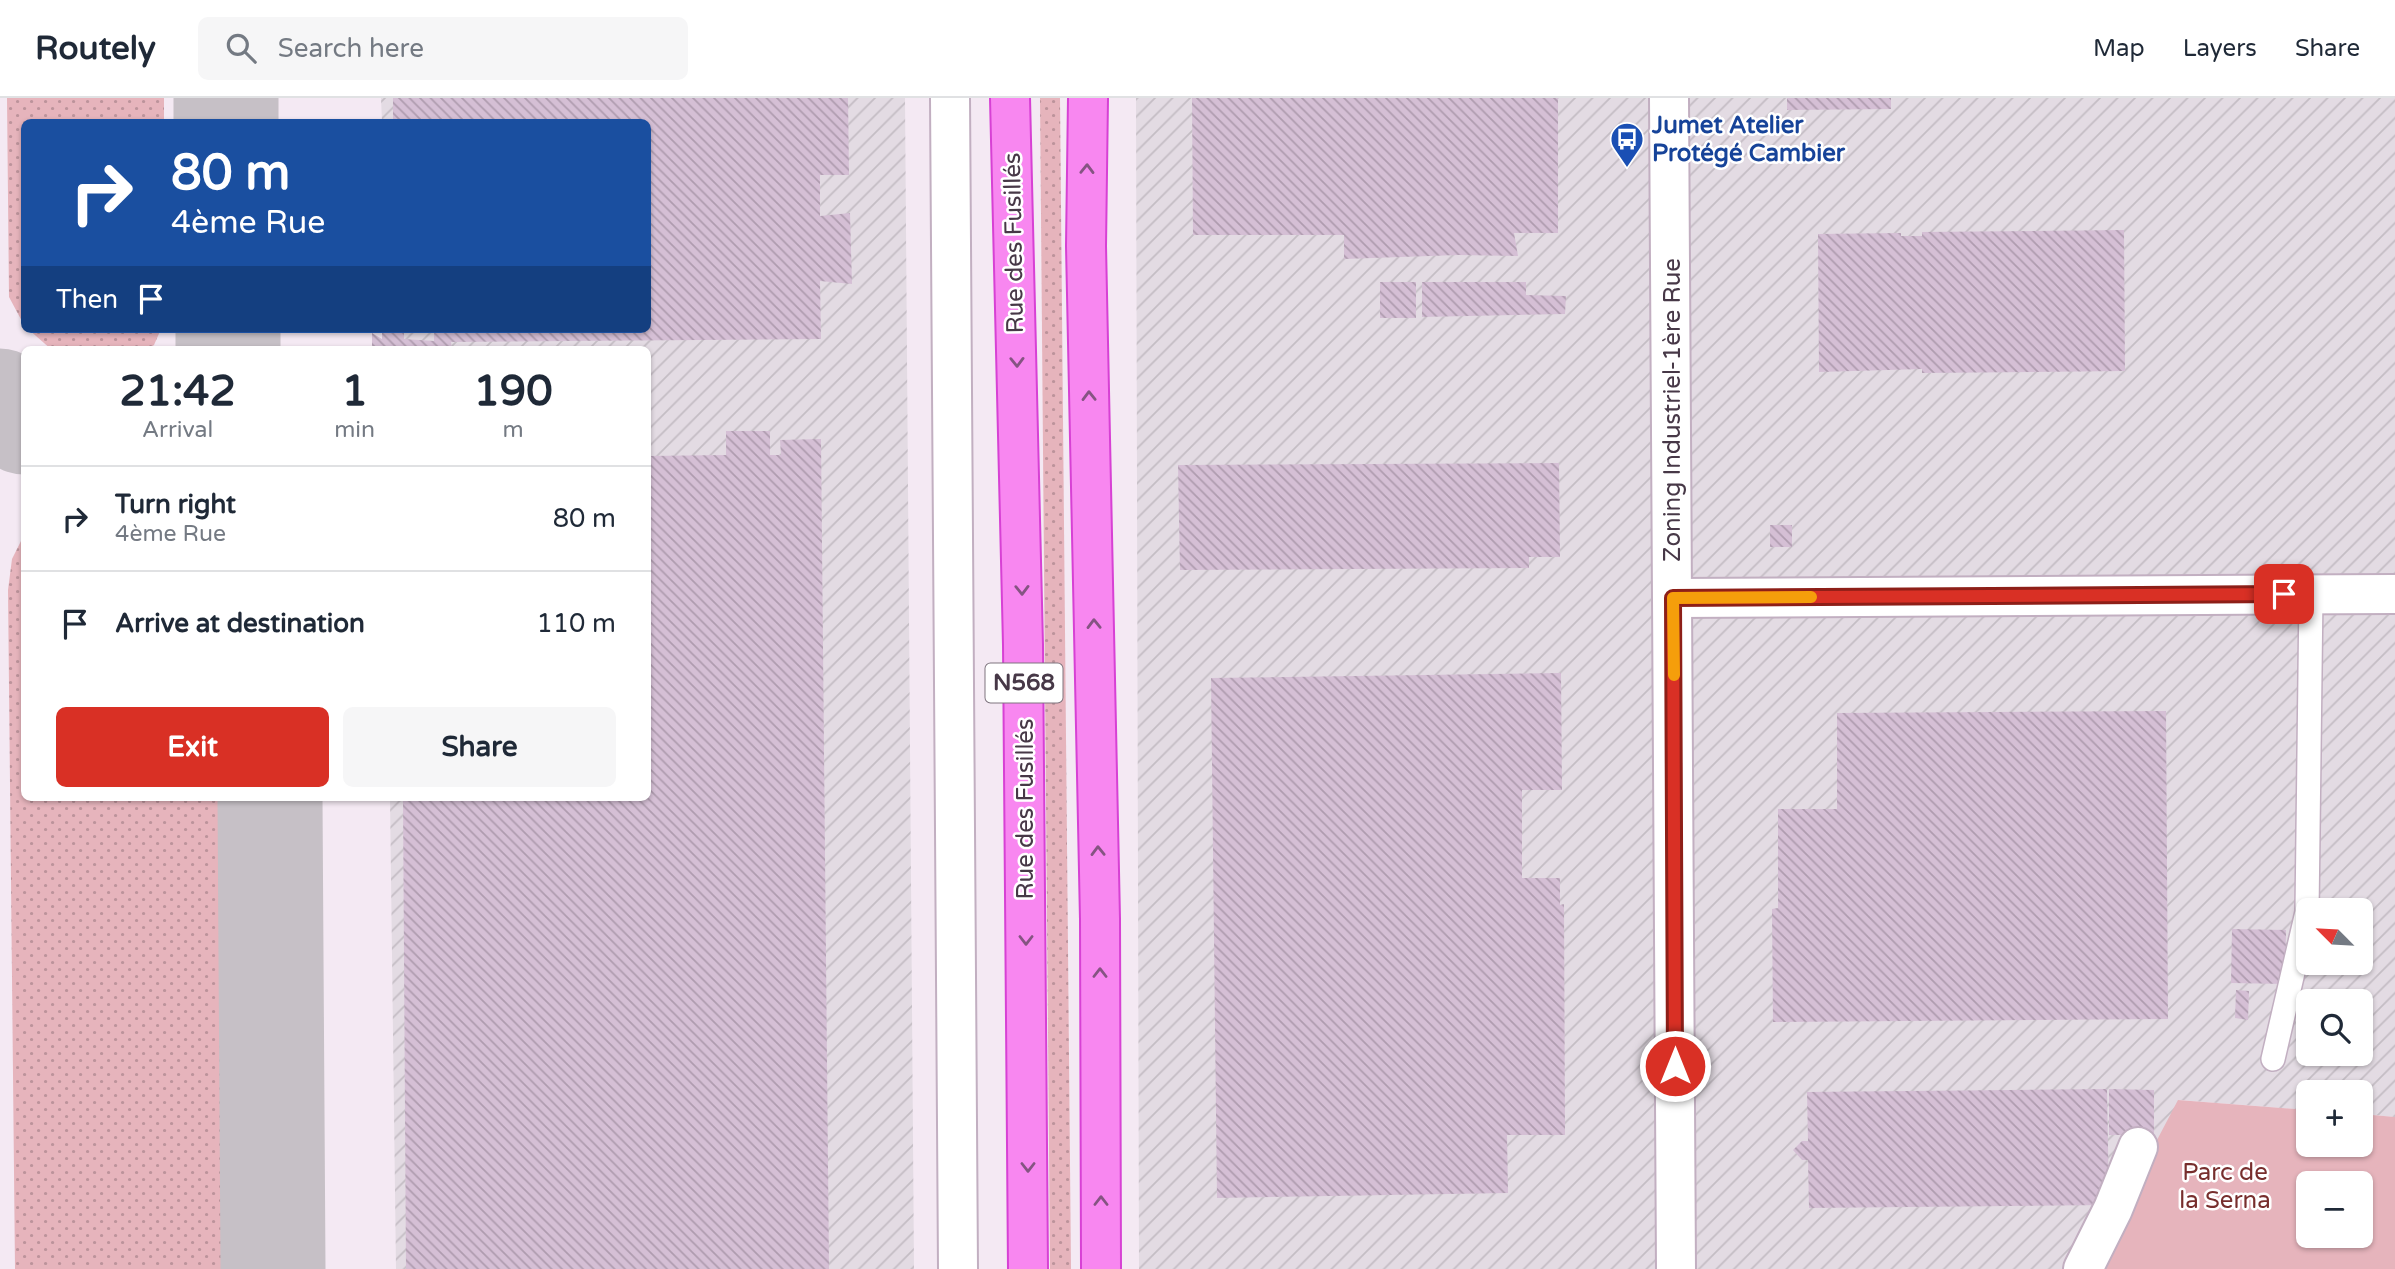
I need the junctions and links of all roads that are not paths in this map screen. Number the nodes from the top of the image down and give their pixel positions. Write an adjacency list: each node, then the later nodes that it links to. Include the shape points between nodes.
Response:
1 (950, 98): 10 (street)
2 (1010, 98): 11 (highway, Rue des Fusillés / N568, one-way to 11, via 1024,645)
3 (1088, 98): 12 (highway, N568, one-way to 3, via 1100,919 1086,246)
4 (1669, 98): 7 (street, Zoning Industriel-1ère Rue)
5 (2311, 594): 6 (street); 7 (street); 8 (lane, via 2307,912)
6 (2395, 594)
7 (1673, 598): 13 (street, Zoning Industriel-1ère Rue)
8 (2273, 1059)
9 (2138, 1147): 14 (street)
10 (958, 1269)
11 (1028, 1269)
12 (1101, 1269)
13 (1676, 1269)
14 (2083, 1269)

